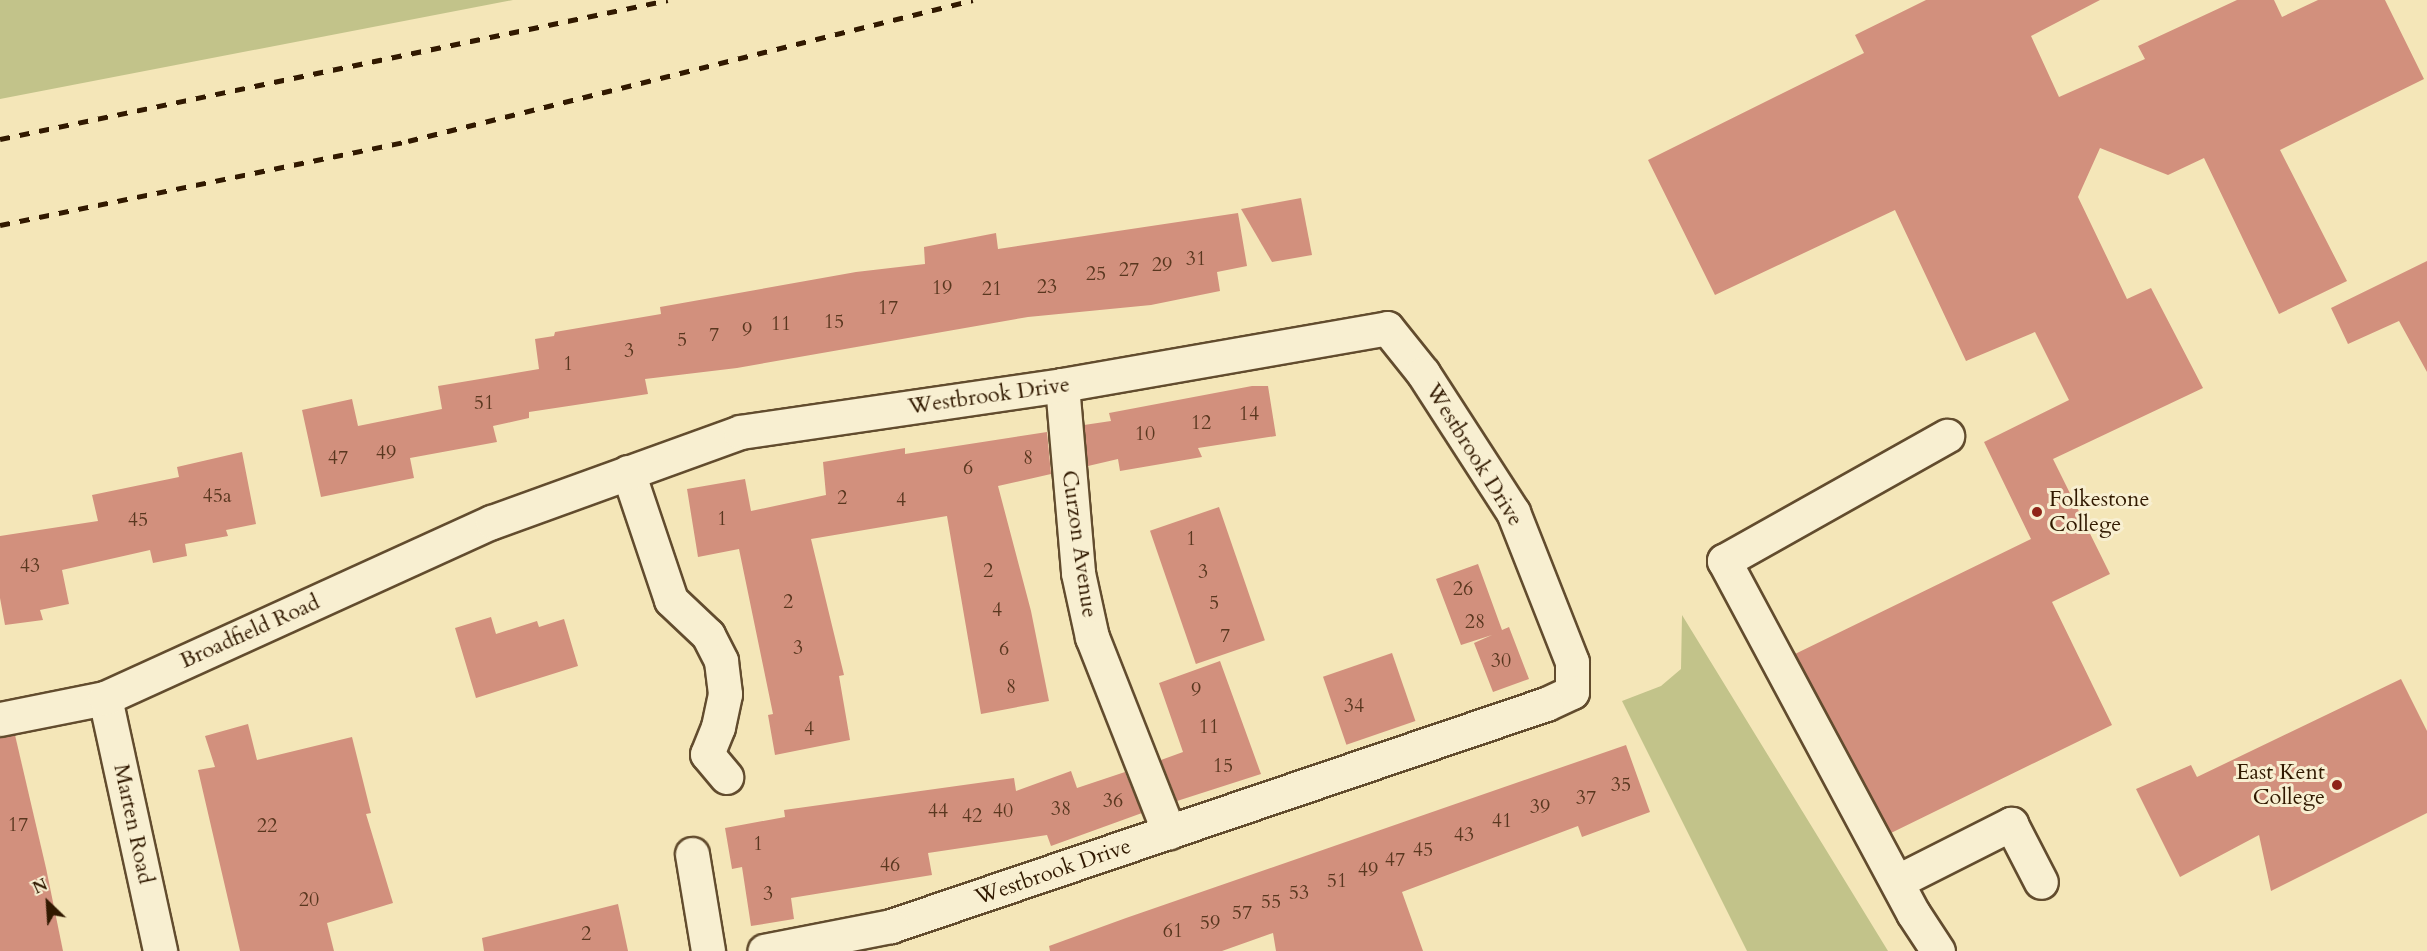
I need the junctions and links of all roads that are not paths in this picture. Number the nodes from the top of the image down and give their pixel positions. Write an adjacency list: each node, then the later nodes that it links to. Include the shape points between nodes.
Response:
1 (1062, 385): 3 (street, Westbrook Drive, via 740,432); 8 (street, Curzon Avenue, via 1078,573 1092,637); 8 (street, Westbrook Drive, via 1387,328 1423,373 1513,512 1572,662 1572,692 1546,704)
2 (1947, 436): 10 (street, via 1724,561)
3 (628, 472): 4 (street, Westbrook Drive); 7 (street, via 671,600 708,635 721,662 725,694 718,727 706,754)
4 (492, 522): 5 (street, Broadfield Road)
5 (105, 698): 6 (street, Broadfield Road); 12 (street, Marten Road)
6 (0, 719)
7 (726, 777)
8 (1169, 832): 14 (street, Westbrook Drive, via 891,926)
9 (692, 854): 13 (street)
10 (1898, 881): 11 (street, via 2011,824); 15 (street)
11 (2040, 882)
12 (160, 951)
13 (708, 951)
14 (765, 951)
15 (1938, 951)

